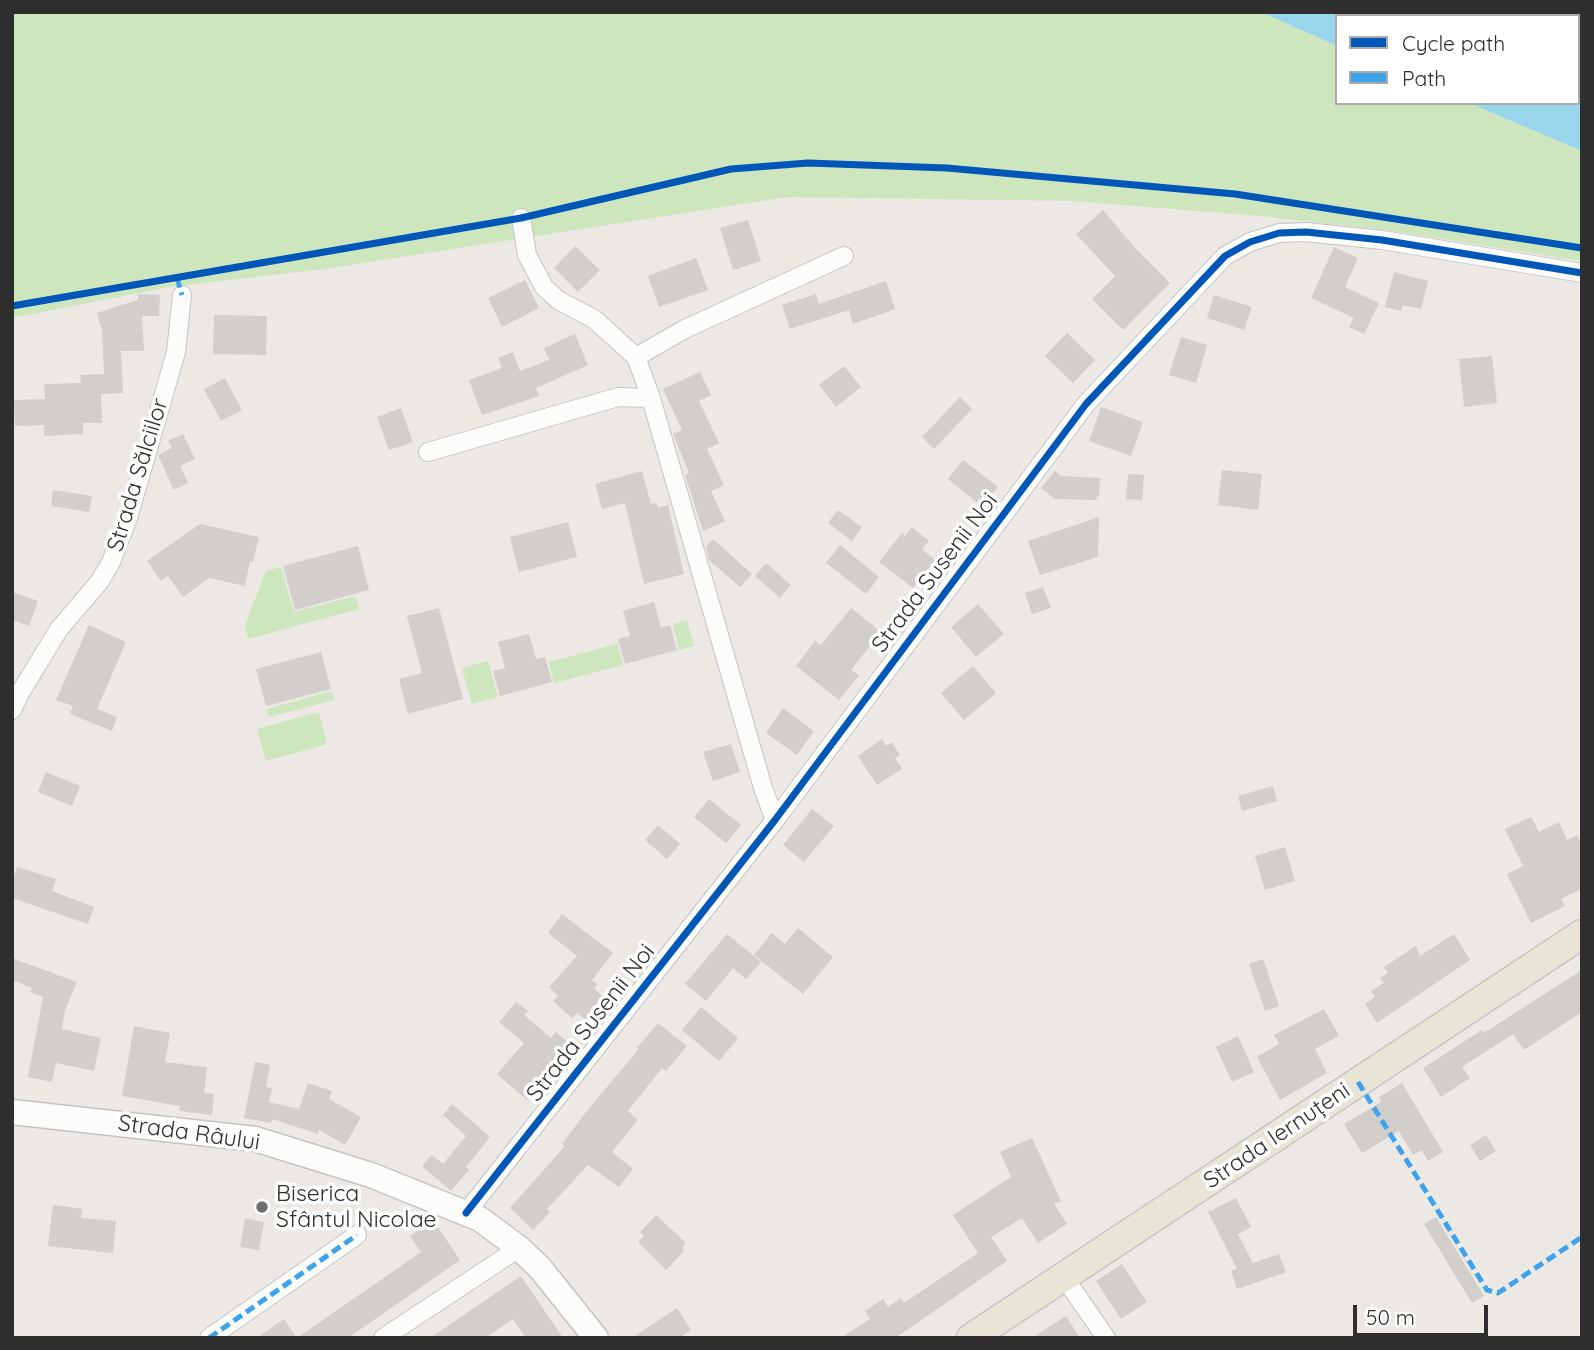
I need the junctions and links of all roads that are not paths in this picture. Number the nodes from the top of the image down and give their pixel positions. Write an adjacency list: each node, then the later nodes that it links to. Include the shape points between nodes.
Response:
1 (521, 218): 5 (street, via 527,255 544,287 594,319)
2 (844, 256): 5 (street, via 685,329)
3 (1582, 273): 9 (street, Strada Susenii Noi, via 1306,232 1279,233 1225,256 1086,404)
4 (182, 295): 8 (street, Strada Sălciilor, via 177,352 111,562 59,629)
5 (636, 357): 6 (street)
6 (650, 398): 7 (street, via 618,397); 9 (street)
7 (428, 452)
8 (12, 710)
9 (775, 820): 12 (street, Strada Susenii Noi)
10 (1582, 934): 15 (main road, Strada Iernuțeni)
11 (12, 1112): 12 (main road, Strada Râului, via 255,1139 371,1175)
12 (466, 1213): 14 (main road, Strada Râului)
13 (357, 1235): 16 (street)
14 (519, 1248): 17 (street); 18 (main road, Strada Râului)
15 (1063, 1277): 19 (main road, Strada Iernuțeni); 20 (street)
16 (219, 1335)
17 (383, 1338)
18 (596, 1338)
19 (971, 1338)
20 (1106, 1338)

